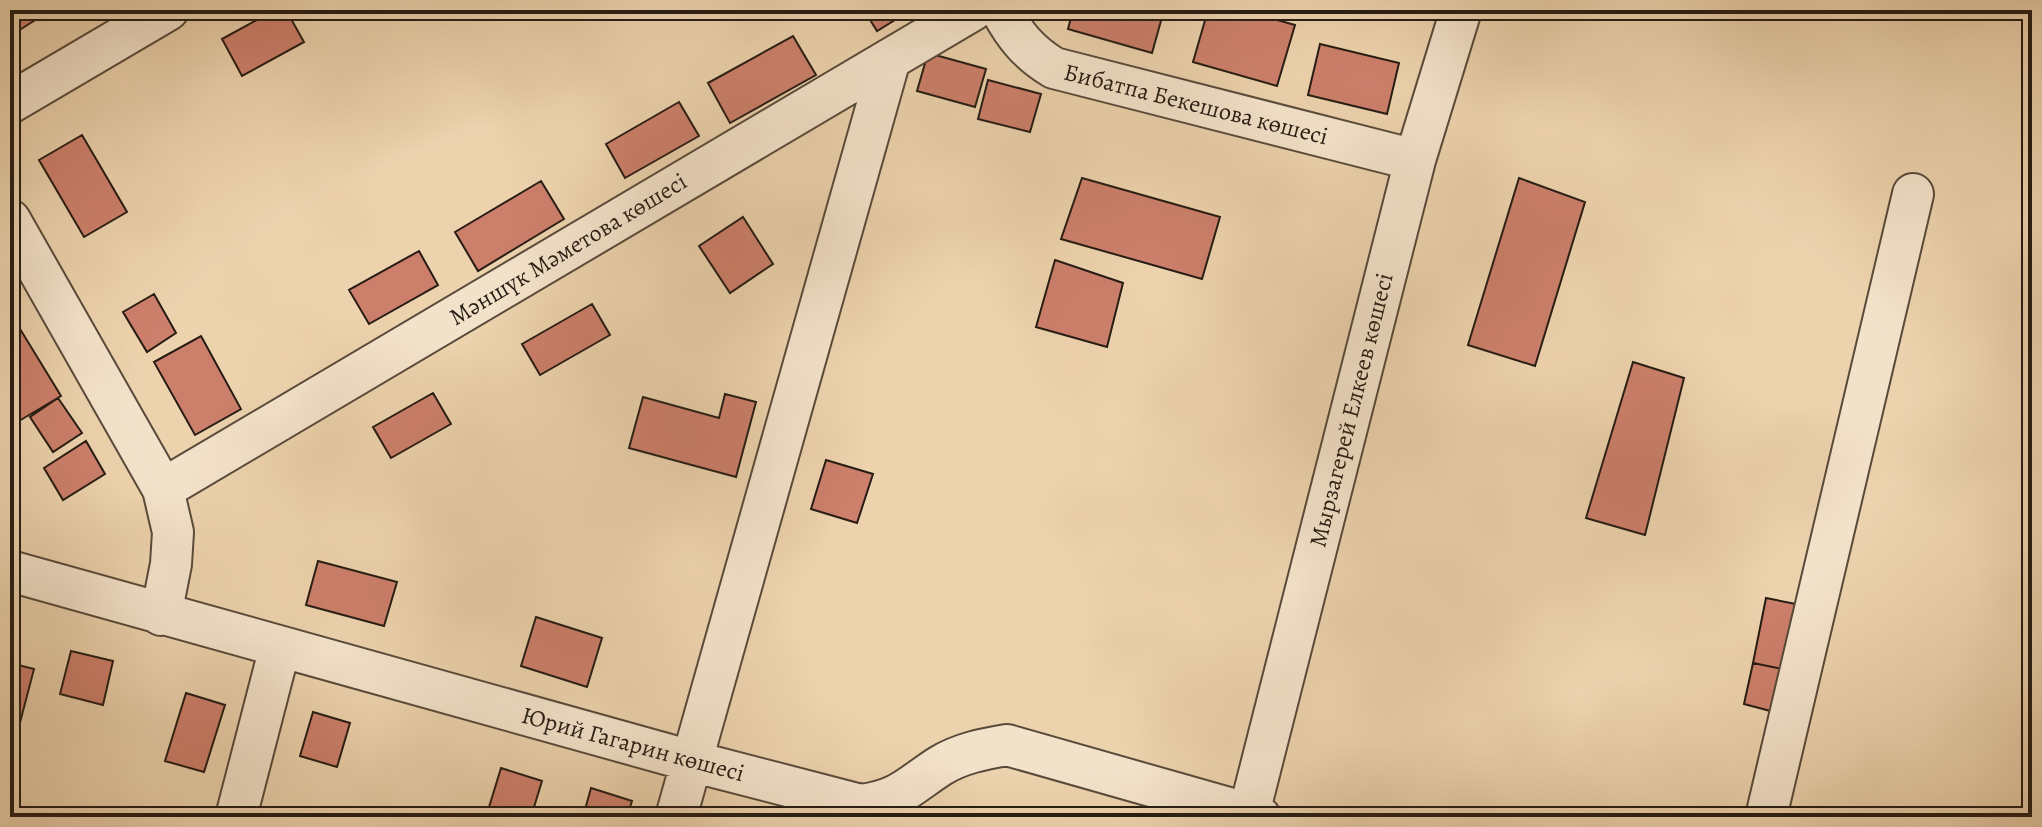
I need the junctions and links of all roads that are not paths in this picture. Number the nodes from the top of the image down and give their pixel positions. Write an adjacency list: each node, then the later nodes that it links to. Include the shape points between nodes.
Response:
1 (168, 10): 6 (street)
2 (973, 10): 5 (street, Мәншүк Мәметова көшесі)
3 (1001, 10): 7 (street, Бибатпа Бекешова көшесі, via 1033,55 1054,68)
4 (1461, 10): 7 (street, Мырзагерей Елкеев көшесі)
5 (890, 59): 10 (street, Мәншүк Мәметова көшесі); 14 (street)
6 (10, 103)
7 (1415, 160): 16 (street, Мырзагерей Елкеев көшесі)
8 (1913, 194): 19 (street)
9 (10, 220): 10 (street)
10 (163, 489): 12 (street, via 173,532)
11 (10, 571): 12 (street, Юрий Гагарин көшесі)
12 (161, 615): 13 (street, Юрий Гагарин көшесі)
13 (280, 647): 14 (street, Юрий Гагарин көшесі); 17 (street)
14 (691, 761): 15 (street, Юрий Гагарин көшесі, via 861,805); 18 (street)
15 (907, 803): 16 (street, Юрий Гагарин көшесі, via 942,765 1007,745)
16 (1252, 816)
17 (236, 817)
18 (676, 817)
19 (1766, 817)

